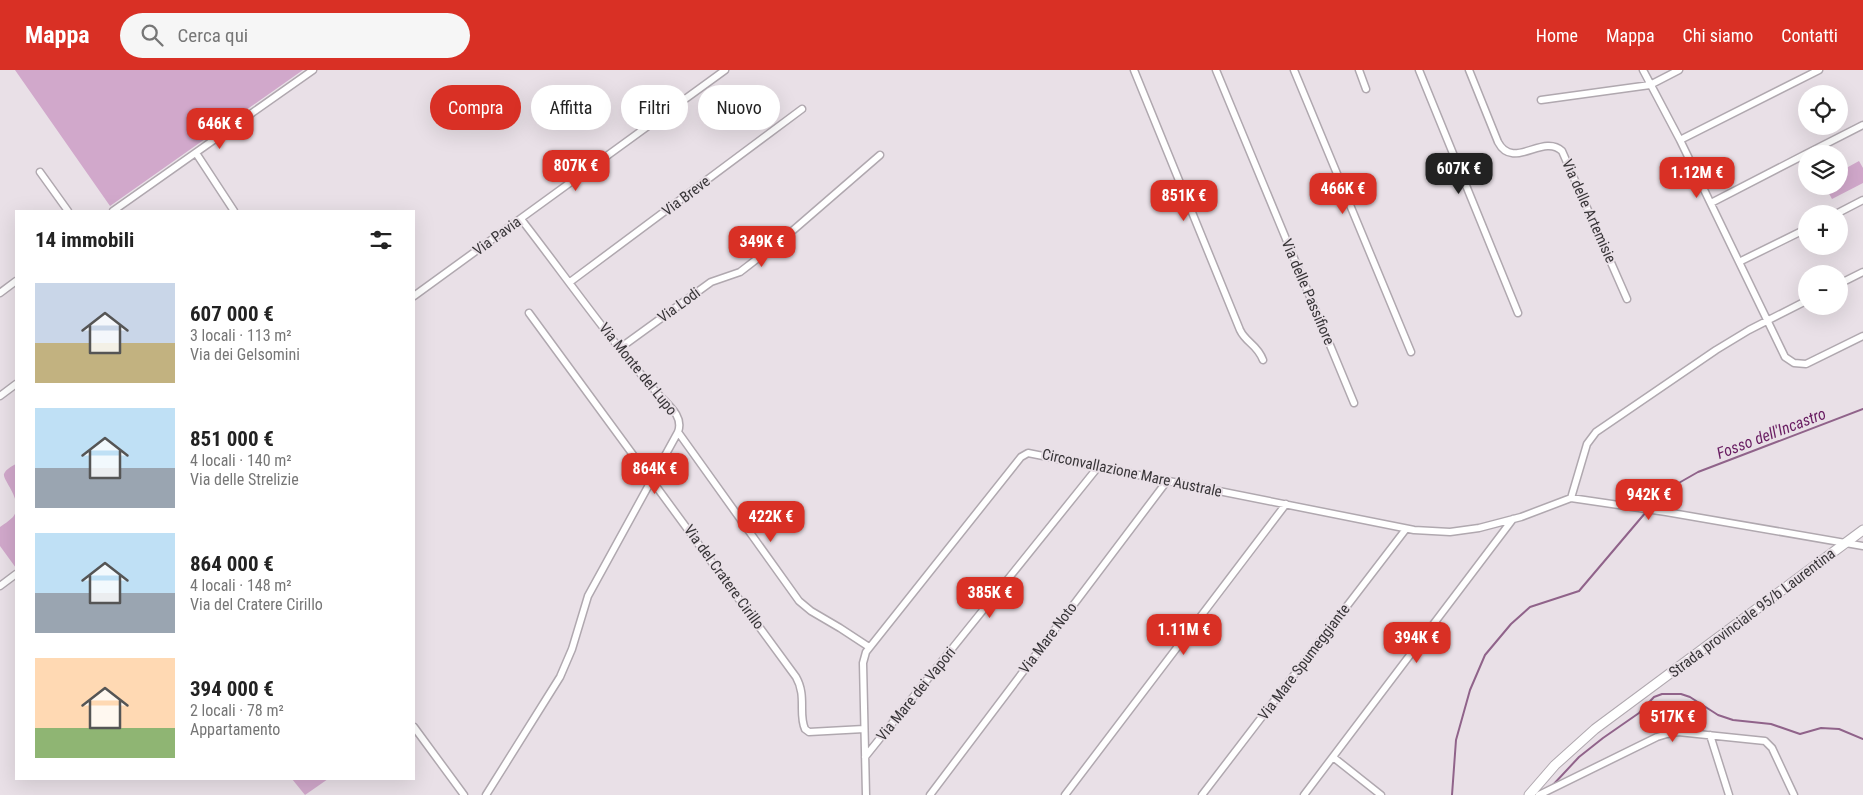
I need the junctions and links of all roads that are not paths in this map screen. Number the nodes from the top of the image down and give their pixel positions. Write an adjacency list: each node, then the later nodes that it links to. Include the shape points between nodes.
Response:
1 (313, 70): 19 (street)
2 (725, 70): 29 (street, Via Pavia)
3 (1134, 70): 46 (street, via 1240,330)
4 (1216, 70): 49 (street, Via delle Passifiore)
5 (1294, 70): 45 (street)
6 (1359, 70): 13 (street)
7 (1420, 70): 41 (street)
8 (1469, 70): 38 (street, Via delle Artemisie, via 1503,150 1518,154 1550,146 1562,151)
9 (1643, 70): 12 (street)
10 (1679, 70): 12 (street)
11 (1819, 70): 17 (street)
12 (1650, 85): 14 (street); 17 (street)
13 (1366, 89)
14 (1541, 100)
15 (802, 109): 35 (street, Via Breve)
16 (1863, 125): 18 (street)
17 (1680, 140): 24 (street)
18 (1824, 145)
19 (196, 153): 27 (street); 28 (street)
20 (880, 155): 44 (street, Via Lodi, via 740,272 711,282)
21 (1798, 158): 24 (street)
22 (40, 172): 26 (street)
23 (1863, 200): 25 (street)
24 (1711, 203): 31 (street)
25 (1848, 208)
26 (67, 210)
27 (114, 210)
28 (233, 210)
29 (521, 218): 35 (street, Via Monte del Lupo); 37 (street, Via Pavia)
30 (1798, 232): 31 (street)
31 (1739, 262): 42 (street)
32 (1863, 272): 33 (street)
33 (1848, 280)
34 (15, 282): 36 (street)
35 (570, 282): 44 (street, Via Monte del Lupo)
36 (0, 293)
37 (415, 295)
38 (1627, 299)
39 (1798, 304): 42 (street)
40 (529, 313): 52 (street, Via del Cratere Cirillo)
41 (1518, 313)
42 (1767, 320): 43 (street, via 1785,357 1796,364 1812,362); 54 (street, via 1711,353 1594,435 1586,446)
43 (1863, 336)
44 (620, 348): 50 (street, Via Monte del Lupo, via 678,416)
45 (1411, 352)
46 (1263, 360)
47 (15, 385): 48 (street)
48 (0, 396)
49 (1354, 403)
50 (678, 432): 52 (street, Via Monte del Lupo); 63 (street, via 799,601)
51 (1098, 467): 53 (street, Circonvallazione Mare Australe); 63 (street, Circonvallazione Mare Australe, via 1033,453 1022,456); 68 (street, Via Mare dei Vapori)
52 (652, 479): 65 (street, Via del Cratere Cirillo, via 796,677 802,690 805,730); 70 (street, Via Monte del Lupo, via 588,596 560,677)
53 (1167, 481): 55 (street, Circonvallazione Mare Australe); 72 (street, Via Mare Noto)
54 (1570, 498): 56 (street, Circonvallazione Mare Australe); 59 (street)
55 (1286, 504): 57 (street, Circonvallazione Mare Australe); 73 (street)
56 (1513, 519): 57 (street, Circonvallazione Mare Australe, via 1462,531); 67 (street)
57 (1406, 529): 74 (street, Via Mare Spumeggiante)
58 (1863, 530): 59 (main road, Strada provinciale 95/b Laurentina)
59 (1846, 542): 60 (street); 77 (main road, Strada provinciale 95/b Laurentina, via 1588,734)
60 (1863, 546)
61 (15, 575): 62 (street)
62 (0, 586)
63 (869, 647): 65 (street, Circonvallazione Mare Australe, via 863,663)
64 (415, 728): 69 (street)
65 (864, 730): 68 (street, Circonvallazione Mare Australe)
66 (1710, 735): 78 (street, via 1678,732 1663,735); 79 (street); 80 (street, via 1768,742)
67 (1333, 757): 75 (street); 76 (street)
68 (865, 758): 71 (street, Circonvallazione Mare Australe)
69 (464, 795)
70 (486, 795)
71 (866, 795)
72 (930, 795)
73 (1065, 795)
74 (1202, 795)
75 (1304, 795)
76 (1381, 795)
77 (1529, 795)
78 (1539, 795)
79 (1729, 795)
80 (1794, 795)

